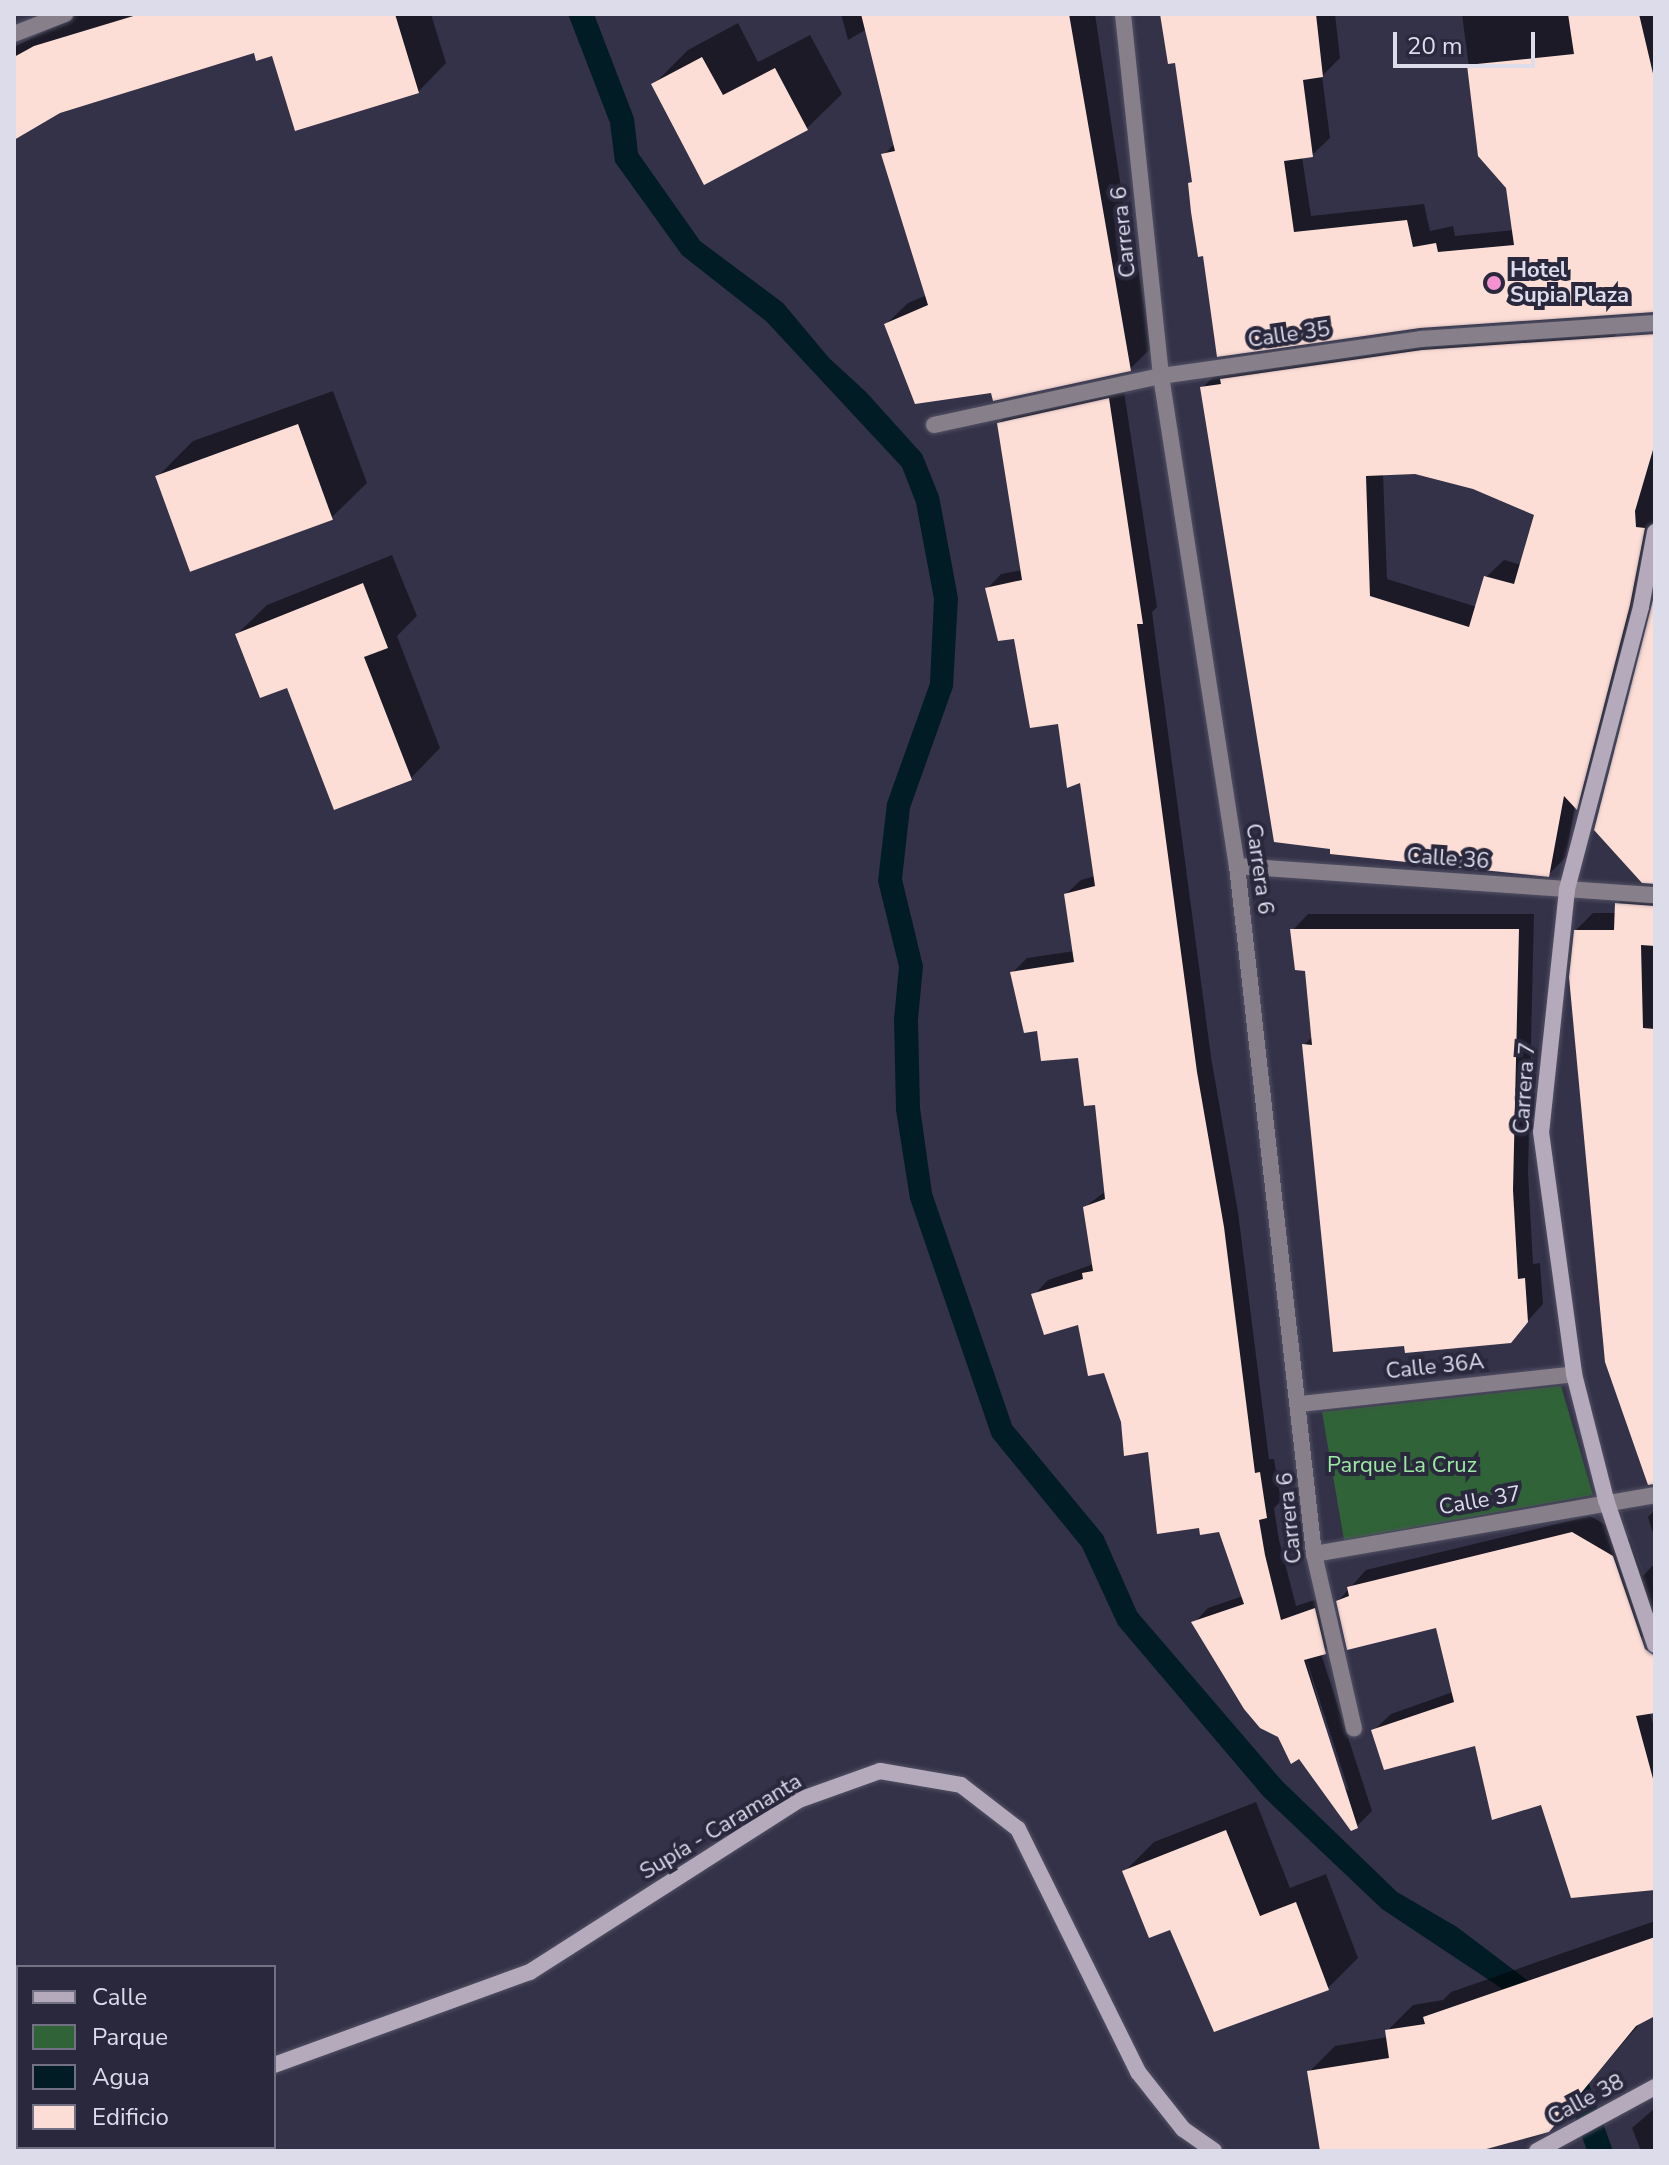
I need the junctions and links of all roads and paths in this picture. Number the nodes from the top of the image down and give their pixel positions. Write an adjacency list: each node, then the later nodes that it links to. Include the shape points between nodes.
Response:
1 (65, 14): 3 (street)
2 (1123, 14): 5 (street, Carrera 6)
3 (14, 34)
4 (1655, 323): 5 (street, Calle 35, via 1421,339)
5 (1161, 376): 6 (street, Calle 35); 8 (street, Carrera 6)
6 (934, 425)
7 (1655, 532): 9 (main road, Carrera 7, via 1641,607)
8 (1237, 866): 9 (street, Calle 36); 12 (street, Carrera 6)
9 (1567, 890): 10 (street, Calle 36); 11 (main road, Carrera 7, via 1541,1132)
10 (1655, 895)
11 (1574, 1374): 12 (street, Calle 36A); 14 (main road, Carrera 7)
12 (1300, 1404): 15 (street, Carrera 6)
13 (1655, 1495): 14 (street, Calle 37)
14 (1606, 1500): 15 (street, Calle 37); 16 (main road, Carrera 7)
15 (1314, 1554): 17 (street, Carrera 6)
16 (1655, 1645)
17 (1354, 1728)
18 (276, 2064): 20 (main road, Supía - Caramanta, via 530,1972 799,1800 880,1771 961,1785 1018,1829 1138,2072 1183,2129)
19 (1655, 2087): 21 (main road, Calle 38)
20 (1214, 2151)
21 (1537, 2151)

